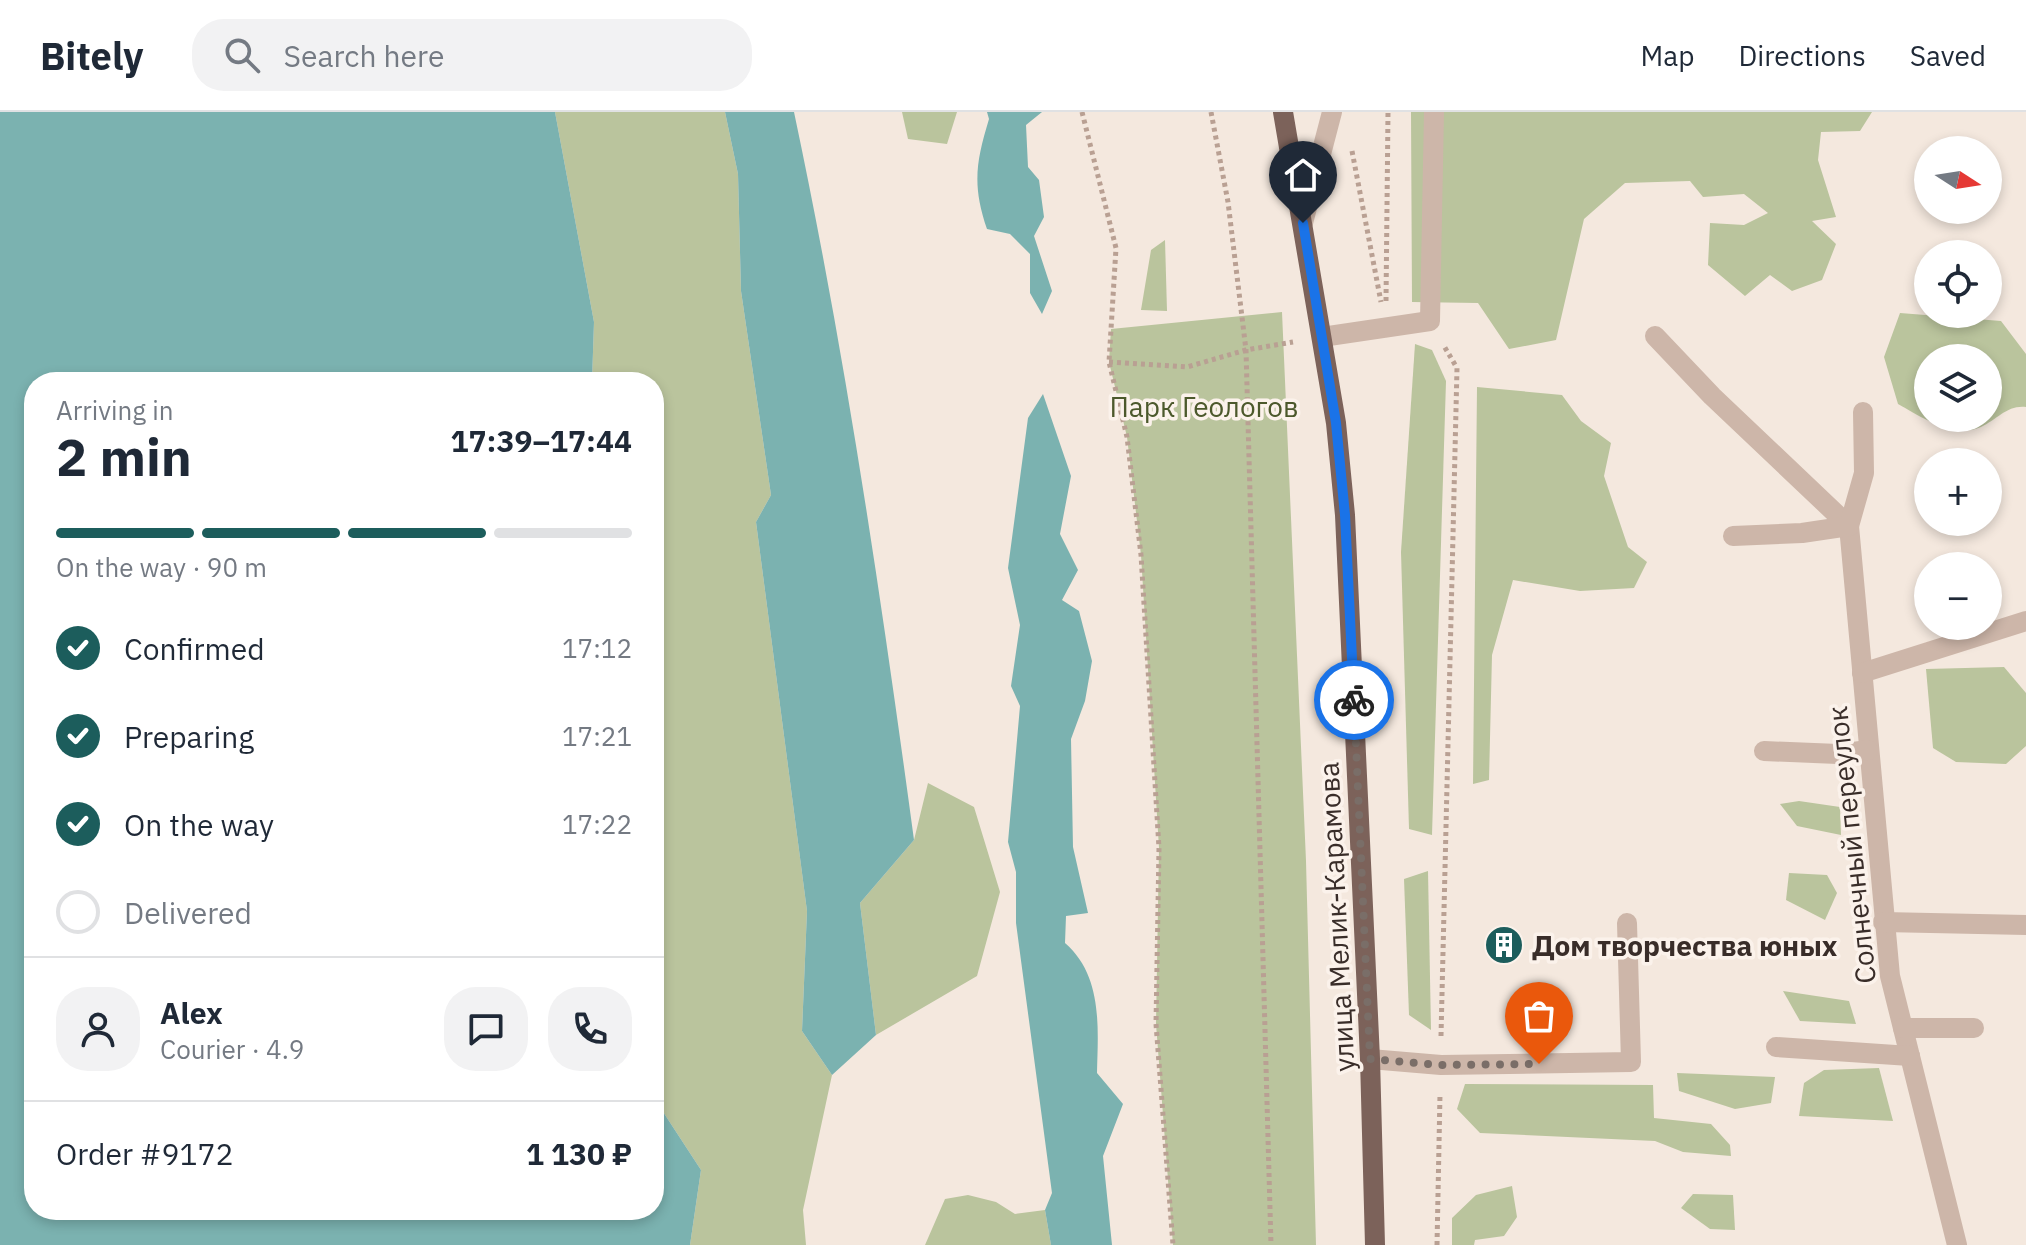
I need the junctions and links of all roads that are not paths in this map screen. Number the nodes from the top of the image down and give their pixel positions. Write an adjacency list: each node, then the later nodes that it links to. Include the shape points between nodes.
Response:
1 (1283, 112): 4 (main road, улица Мелик-Карамова)
2 (1332, 112): 4 (street)
3 (1434, 112): 6 (street, via 1430,321)
4 (1303, 223): 6 (main road, улица Мелик-Карамова)
5 (1655, 336): 8 (street)
6 (1322, 337): 21 (main road, улица Мелик-Карамова, via 1345,515)
7 (1863, 412): 8 (street, via 1864,473)
8 (1849, 526): 9 (street); 11 (street, Солнечный переулок)
9 (1733, 536)
10 (2026, 621): 11 (street)
11 (1862, 673): 12 (street, Солнечный переулок)
12 (1868, 750): 13 (street); 14 (street, Солнечный переулок)
13 (1764, 751)
14 (1883, 922): 16 (street); 17 (street, Солнечный переулок)
15 (1627, 923): 21 (street, via 1631,1062 1441,1065)
16 (2026, 925)
17 (1903, 1028): 18 (street); 20 (street, Солнечный переулок)
18 (1974, 1028)
19 (1776, 1047): 20 (street)
20 (1910, 1056): 23 (street, Солнечный переулок)
21 (1370, 1059): 22 (main road, улица Мелик-Карамова)
22 (1375, 1245)
23 (1957, 1245)

